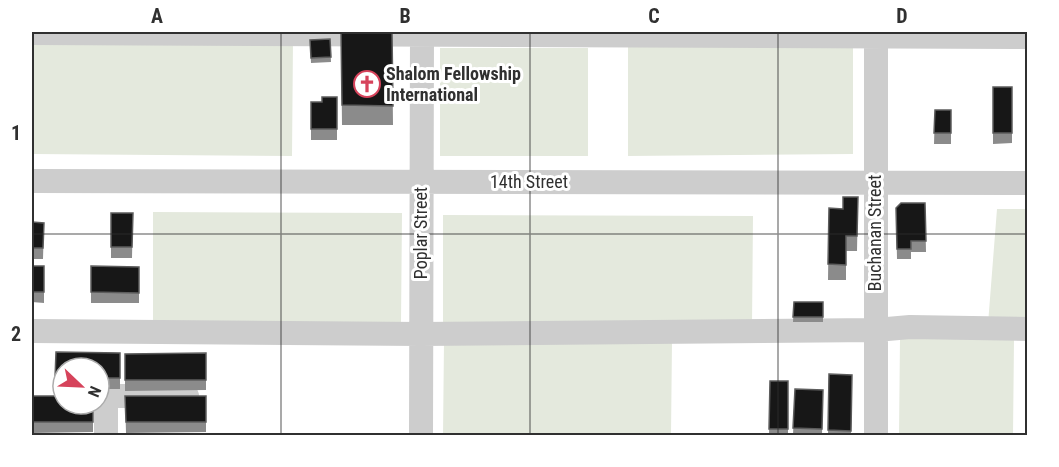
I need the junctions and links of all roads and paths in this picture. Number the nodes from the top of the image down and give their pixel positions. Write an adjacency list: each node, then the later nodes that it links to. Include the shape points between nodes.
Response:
1 (32, 33): 2 (street)
2 (422, 34): 3 (street); 6 (street, Poplar Street)
3 (876, 34): 4 (street); 7 (street, Buchanan Street)
4 (1028, 37)
5 (32, 181): 6 (street, 14th Street)
6 (421, 182): 7 (street, 14th Street); 12 (street, Poplar Street)
7 (874, 183): 8 (street, 14th Street); 10 (street, Buchanan Street)
8 (1028, 183)
9 (1028, 329): 10 (street)
10 (876, 330): 12 (street); 18 (street, Buchanan Street)
11 (32, 331): 12 (street)
12 (421, 334): 17 (street, Poplar Street)
13 (111, 396): 14 (street)
14 (192, 396)
15 (105, 416): 16 (street)
16 (106, 435)
17 (421, 435)
18 (876, 435)

